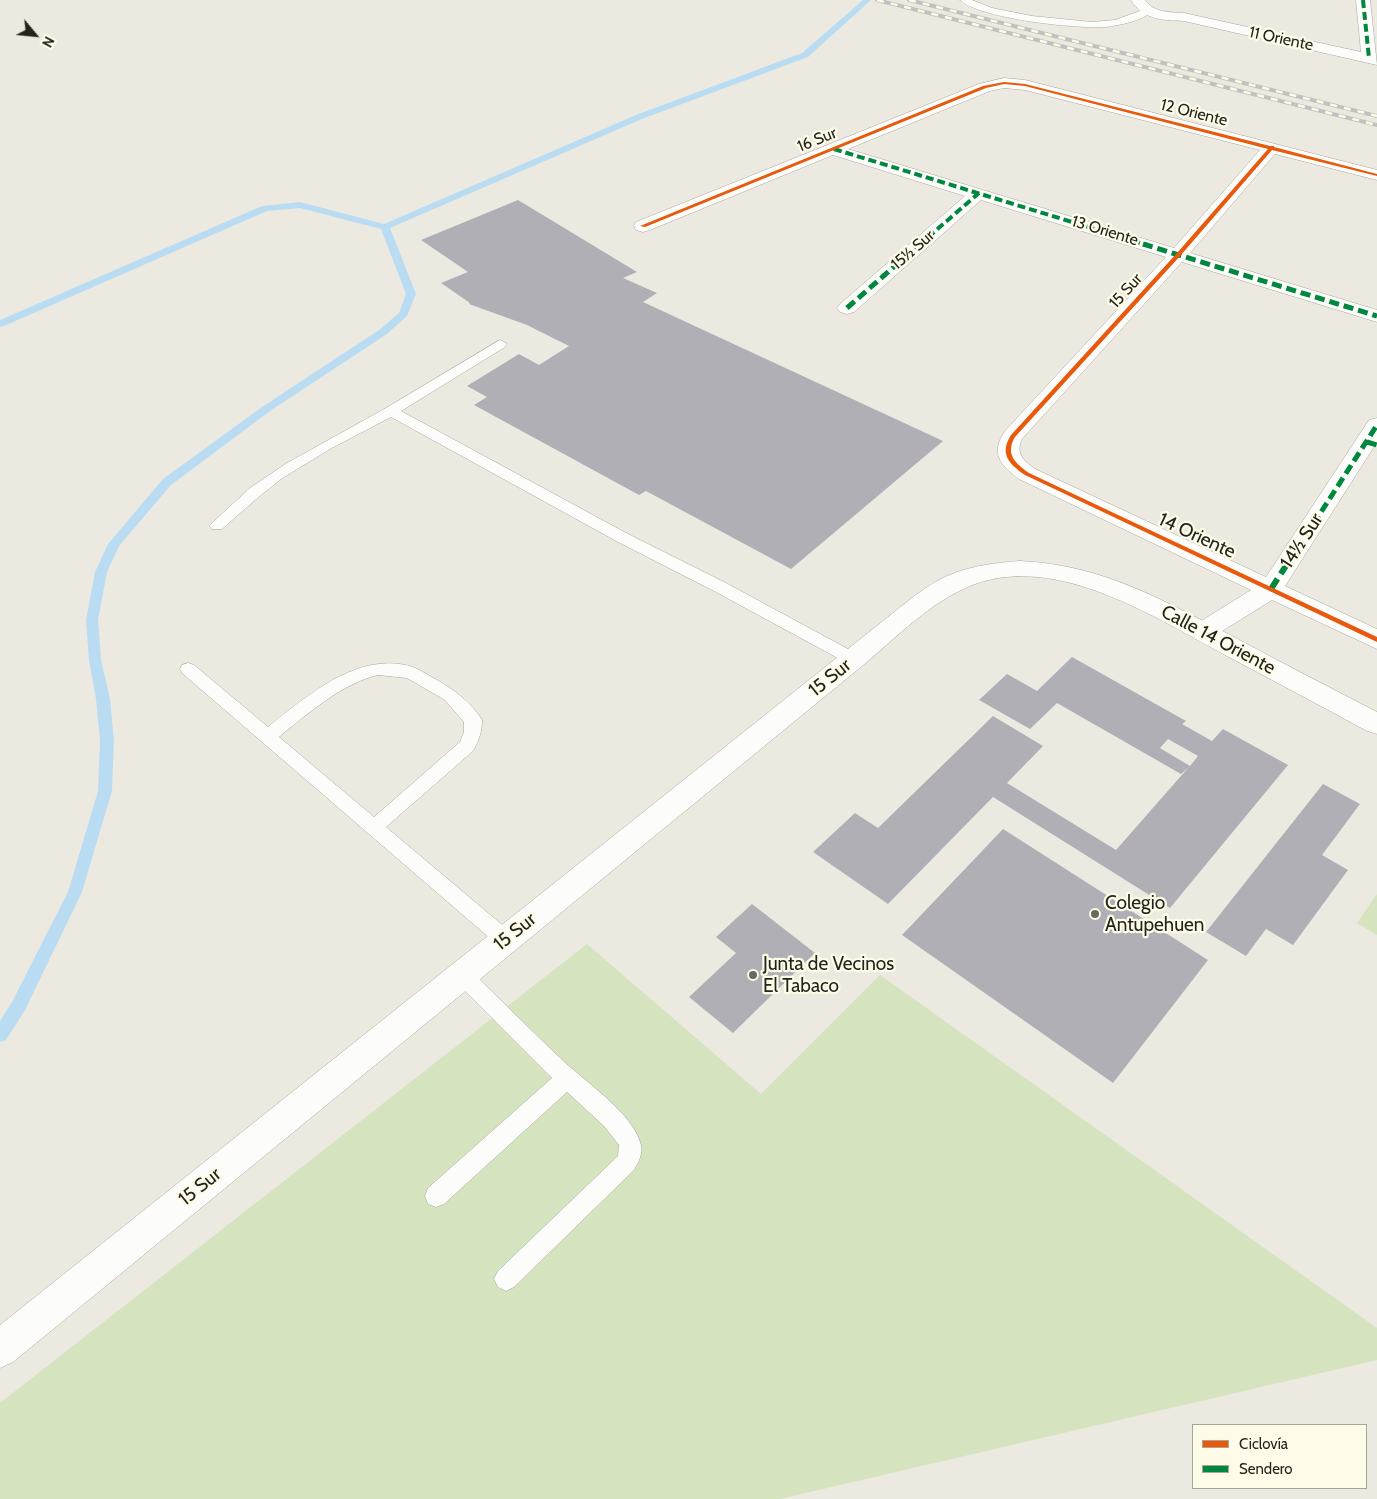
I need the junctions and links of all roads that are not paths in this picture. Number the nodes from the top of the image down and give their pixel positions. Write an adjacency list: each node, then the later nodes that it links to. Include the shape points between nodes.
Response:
1 (964, 0): 4 (lane, via 969,4 1028,17 1090,24 1130,18)
2 (1186, 0): 5 (street)
3 (1363, 0): 6 (street)
4 (1143, 5): 5 (street, 11 Oriente, via 1166,16)
5 (1184, 18): 6 (street, 11 Oriente)
6 (1373, 59)
7 (1004, 83): 8 (street, 12 Oriente, via 1025,85); 9 (street, 16 Sur, via 985,87)
8 (1272, 147): 10 (street, 12 Oriente); 13 (street, 15 Sur)
9 (832, 149): 11 (street, 13 Oriente); 12 (street, 16 Sur)
10 (1377, 176)
11 (979, 193): 13 (street, 13 Oriente); 14 (street, 15½ Sur)
12 (642, 226)
13 (1179, 254): 15 (street, 13 Oriente); 19 (street, 15 Sur, via 1013,436 1009,442)
14 (847, 308)
15 (1377, 316)
16 (500, 344): 17 (lane)
17 (391, 411): 20 (lane, via 280,473); 25 (lane)
18 (1374, 437): 22 (street, 14½ Sur)
19 (1009, 455): 22 (street, 14 Oriente, via 1012,462 1027,474)
20 (217, 526)
21 (1053, 571): 23 (street, Calle 14 Oriente, via 1116,588); 25 (street, 15 Sur, via 992,572 948,586)
22 (1271, 588): 23 (street, 14½ Sur); 24 (street, 14 Oriente)
23 (1202, 632): 27 (street, Calle 14 Oriente)
24 (1377, 640)
25 (853, 659): 30 (street, 15 Sur)
26 (188, 669): 28 (lane)
27 (1377, 724)
28 (267, 736): 29 (lane); 29 (lane, via 347,680 378,669 410,672 451,696 472,720 473,732 466,746)
29 (374, 827): 30 (lane)
30 (506, 940): 31 (street, 15 Sur)
31 (462, 975): 32 (lane); 35 (street, 15 Sur)
32 (566, 1078): 33 (lane); 34 (lane, via 619,1129 630,1145 630,1155 626,1164)
33 (436, 1196)
34 (506, 1279)
35 (0, 1349)

